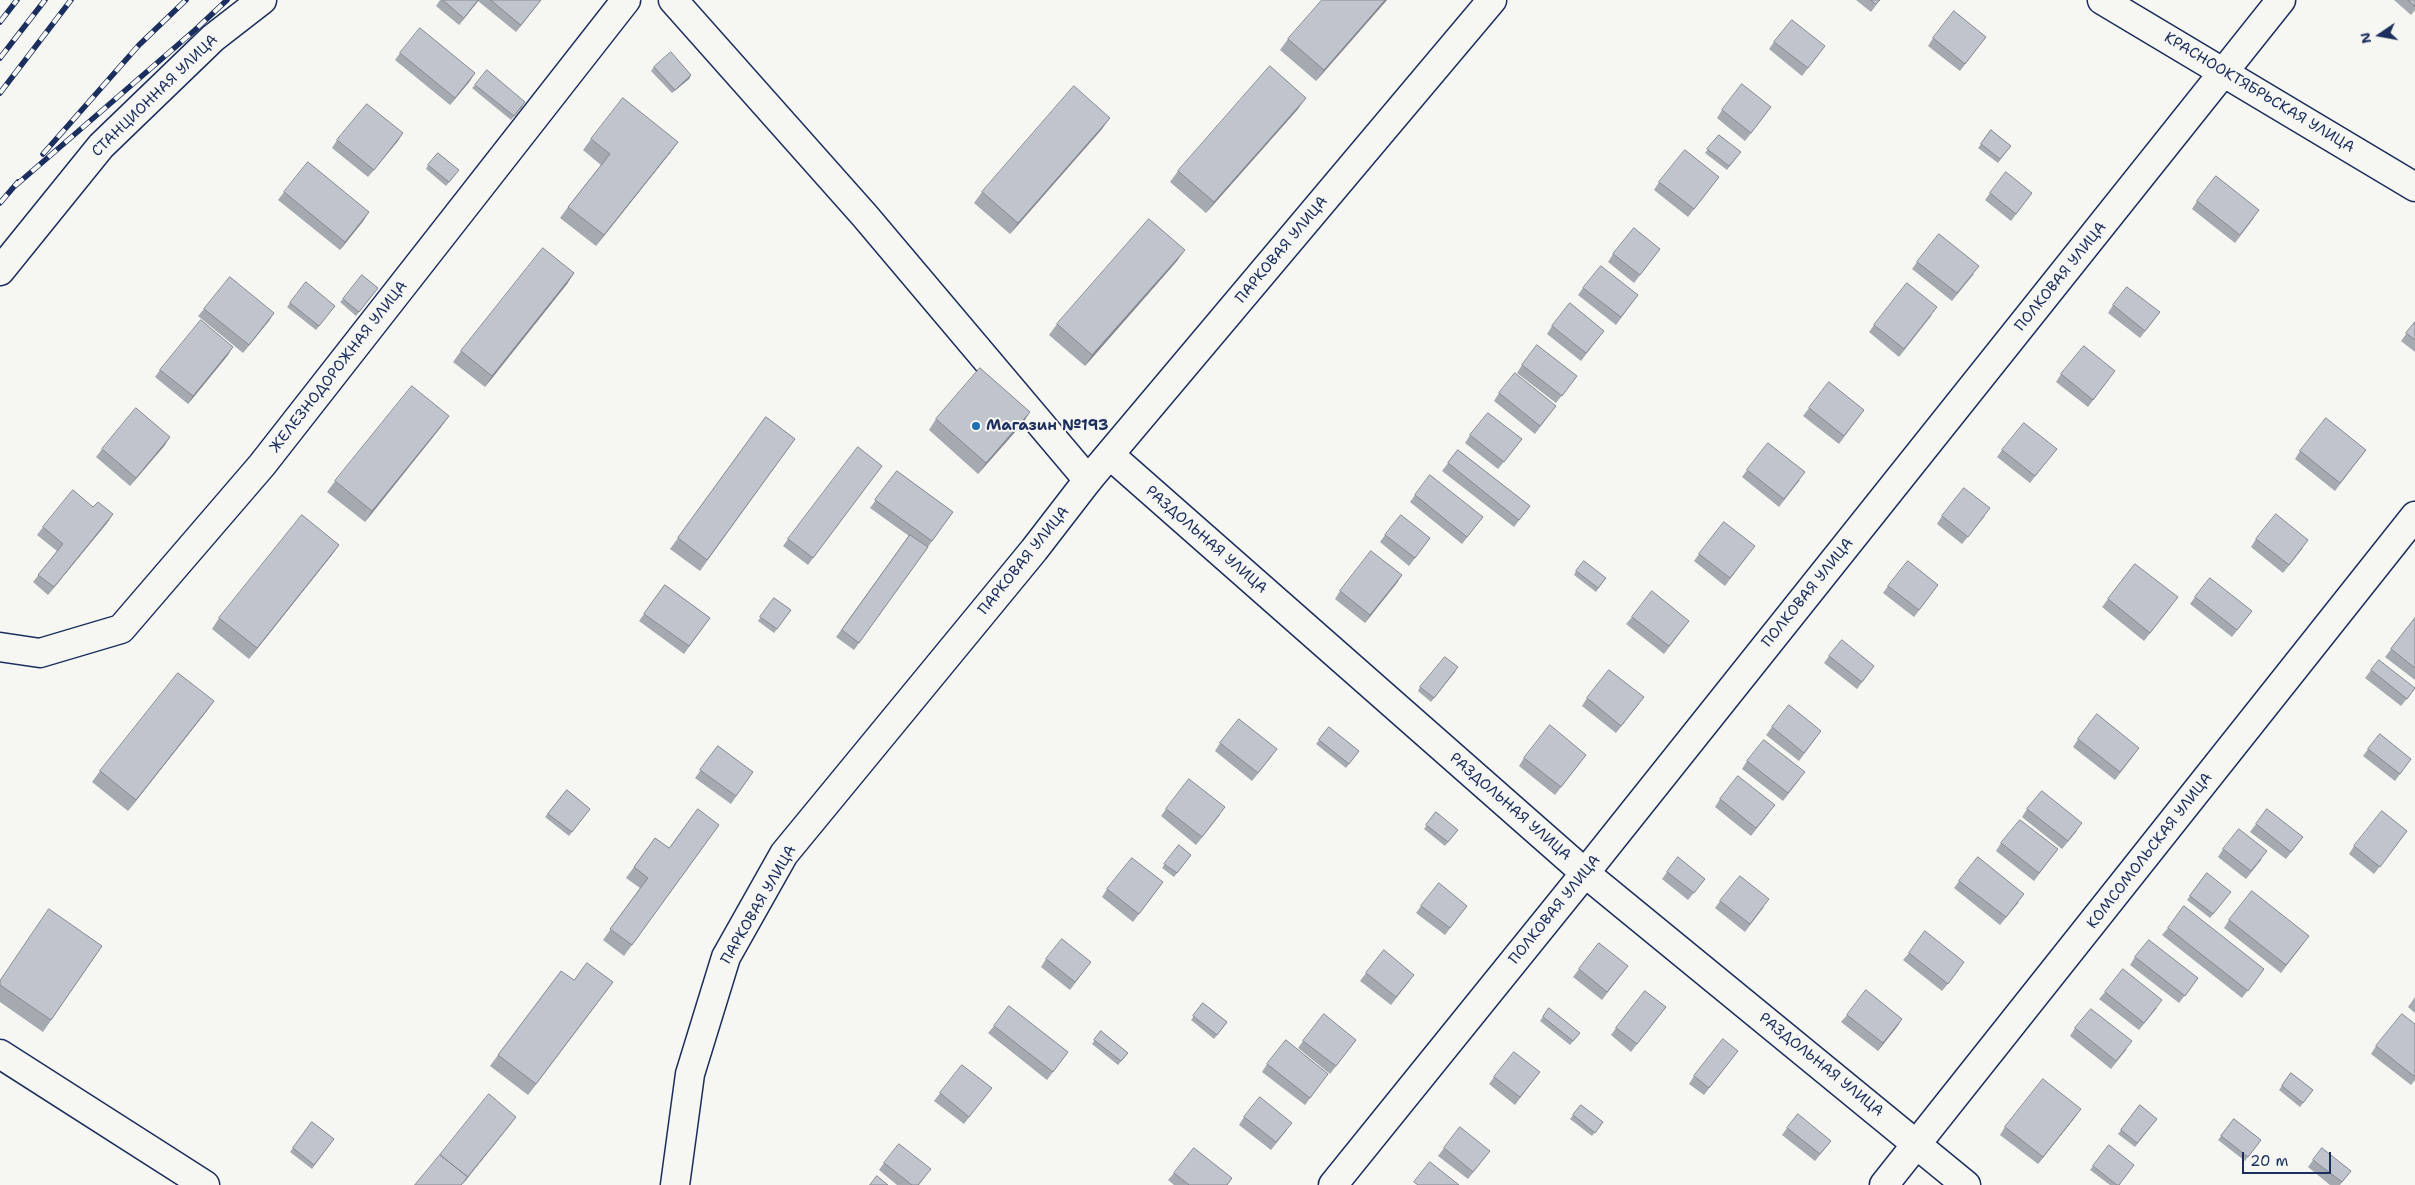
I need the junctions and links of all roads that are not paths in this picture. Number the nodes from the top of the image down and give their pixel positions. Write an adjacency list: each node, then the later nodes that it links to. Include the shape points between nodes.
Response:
1 (262, 0): 9 (street, СТАНЦИОННАЯ УЛИЦА, via 213,38 101,146)
2 (626, 0): 13 (street, ЖЕЛЕЗНОДОРОЖНАЯ УЛИЦА, via 262,465 121,629 40,653)
3 (672, 0): 11 (street, via 865,216)
4 (1492, 0): 10 (street, ПАРКОВАЯ УЛИЦА)
5 (2102, 0): 7 (street, КРАСНООКТЯБРЬСКАЯ УЛИЦА)
6 (2281, 0): 7 (street, ПОЛКОВАЯ УЛИЦА)
7 (2224, 71): 8 (street, КРАСНООКТЯБРЬСКАЯ УЛИЦА); 14 (street, ПОЛКОВАЯ УЛИЦА)
8 (2415, 187)
9 (0, 271)
10 (1110, 455): 11 (street, ПАРКОВАЯ УЛИЦА); 14 (street, РАЗДОЛЬНАЯ УЛИЦА)
11 (1088, 480): 18 (street, ПАРКОВАЯ УЛИЦА, via 784,854 726,957 690,1074)
12 (2415, 516): 16 (street, КОМСОМОЛЬСКАЯ УЛИЦА)
13 (0, 647)
14 (1585, 873): 16 (street, РАЗДОЛЬНАЯ УЛИЦА); 19 (street, ПОЛКОВАЯ УЛИЦА)
15 (0, 1054): 17 (street)
16 (1917, 1143): 20 (street, КОМСОМОЛЬСКАЯ УЛИЦА); 21 (street, РАЗДОЛЬНАЯ УЛИЦА)
17 (206, 1185)
18 (675, 1185)
19 (1333, 1185)
20 (1884, 1185)
21 (1966, 1185)

